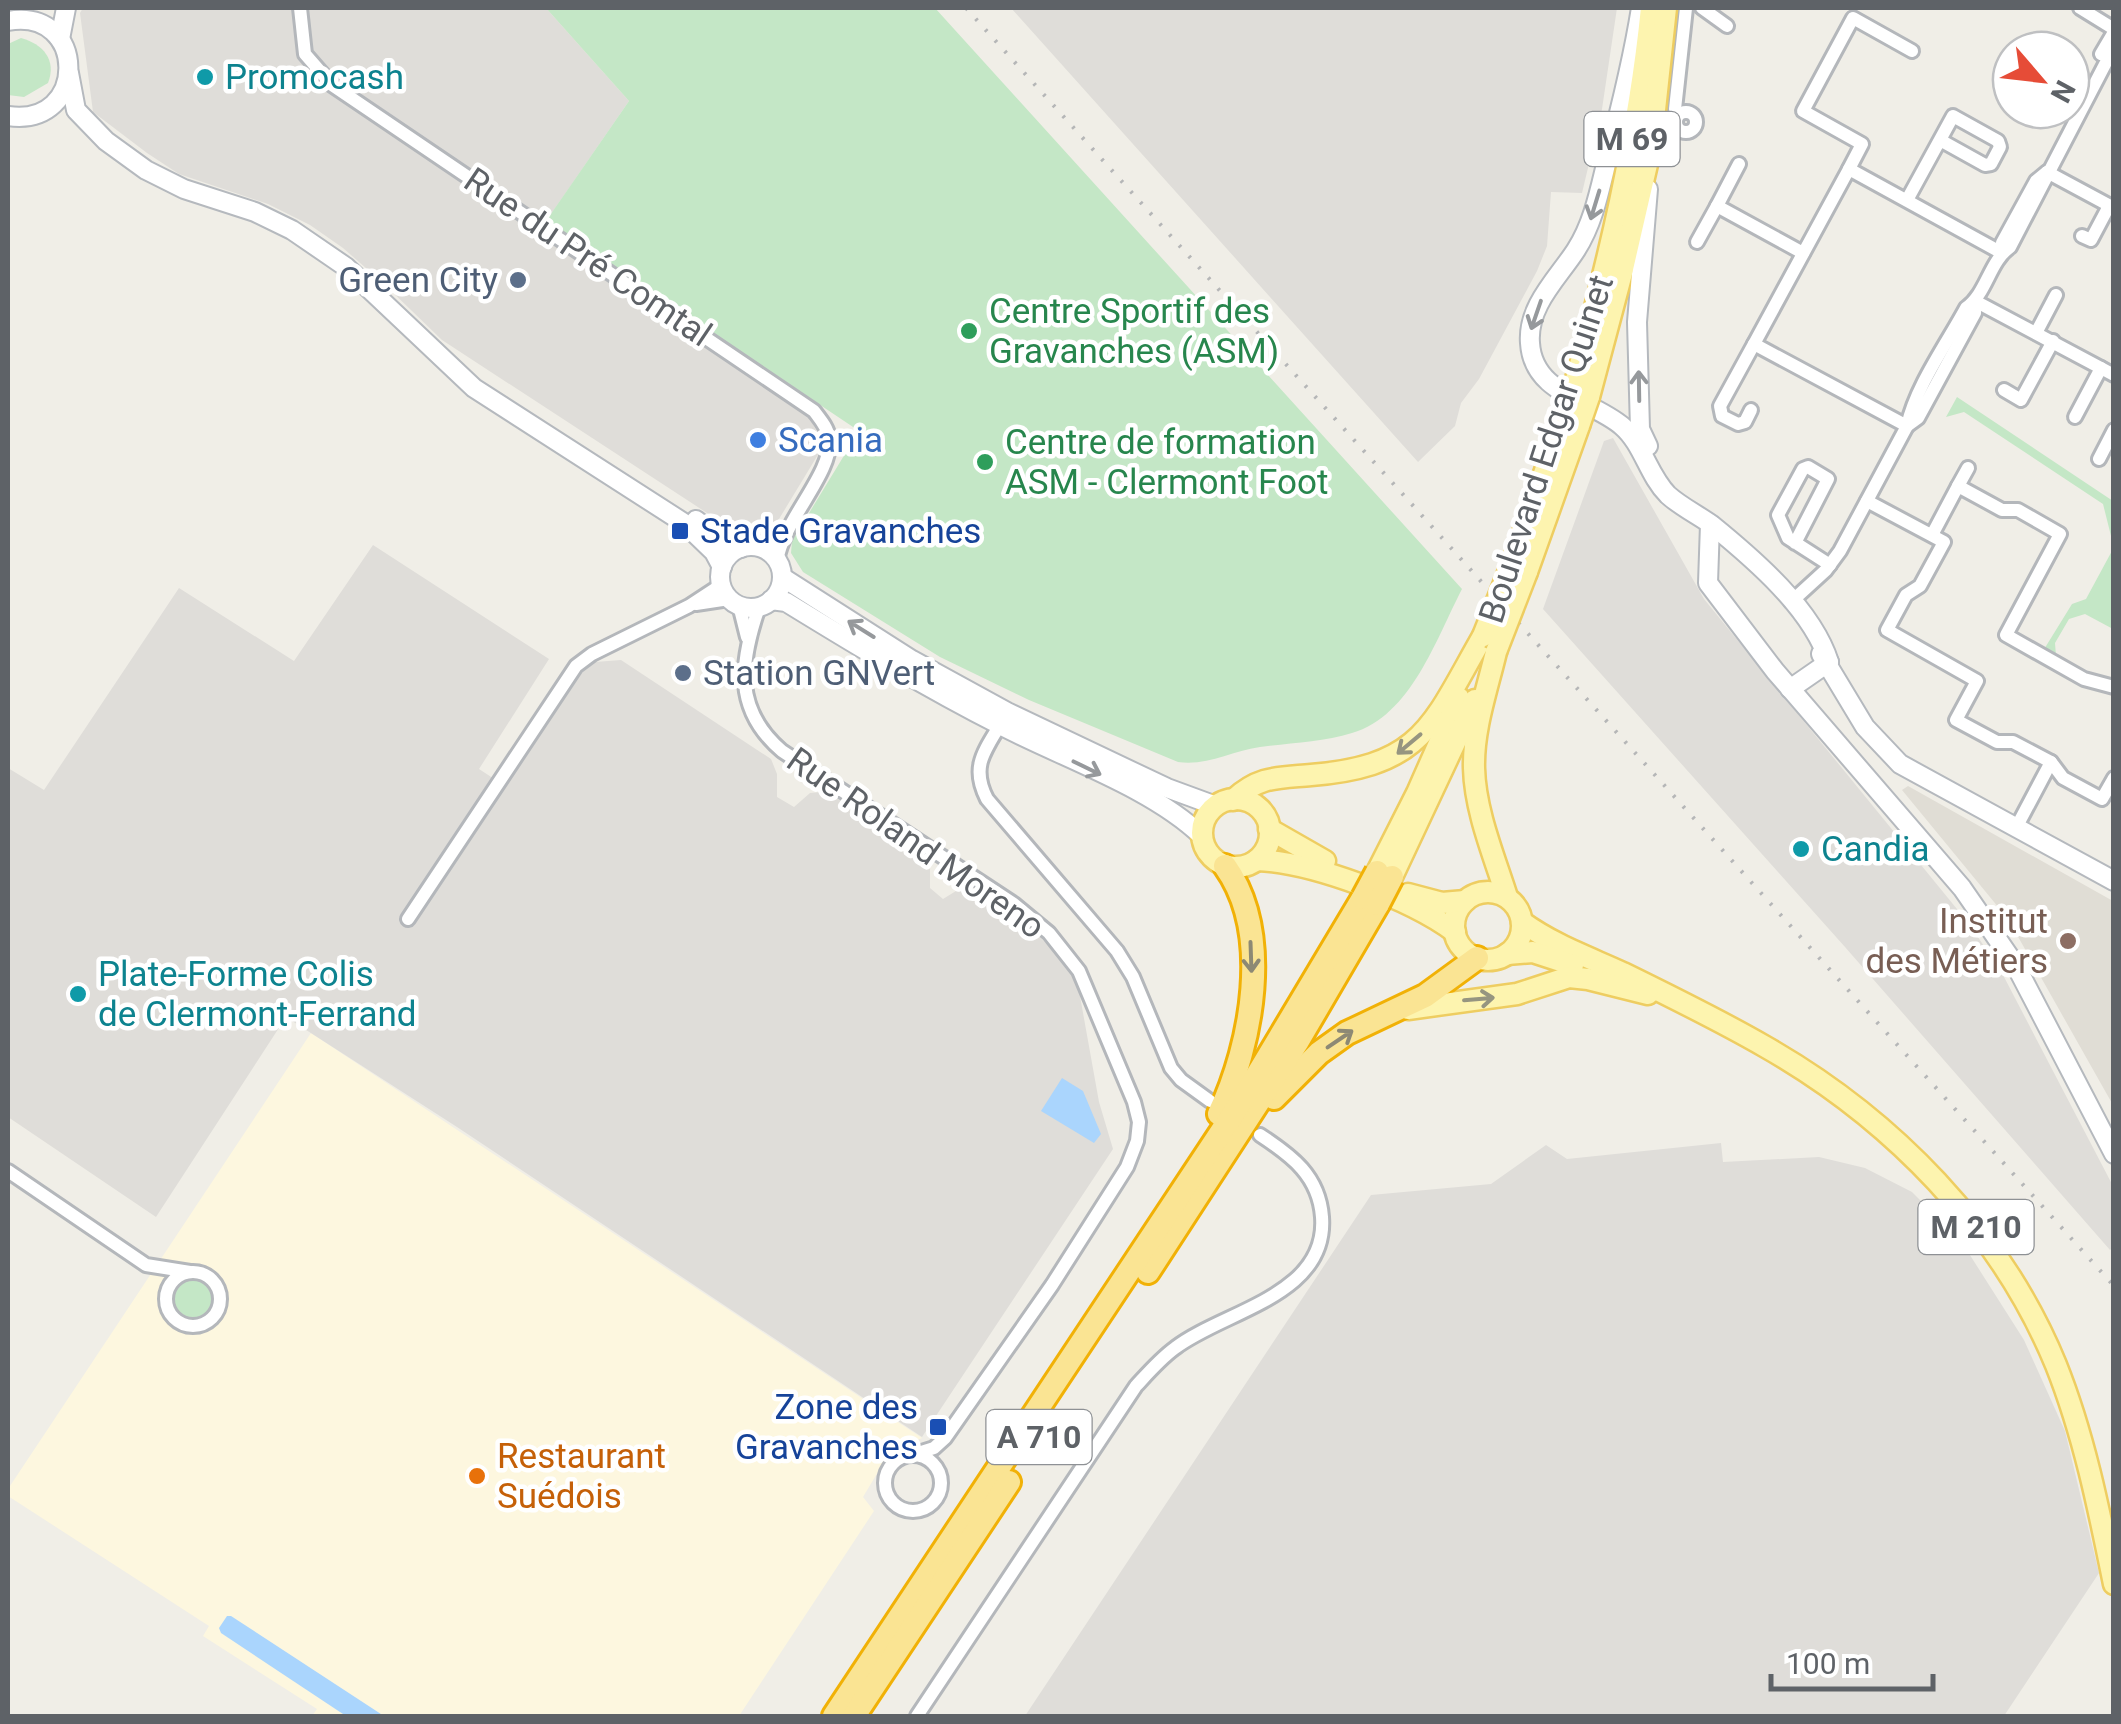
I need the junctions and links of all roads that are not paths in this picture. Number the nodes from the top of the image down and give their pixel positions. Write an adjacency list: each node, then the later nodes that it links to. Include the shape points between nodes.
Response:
1 (42, 8): 10 (main road)
2 (66, 8): 13 (main road)
3 (300, 8): 52 (street, Rue du Pré Comtal, via 306,54 332,85 814,411 825,426 829,452)
4 (1640, 8): 51 (main road, one-way to 51, via 1588,228 1542,299 1530,344 1551,385 1622,426 1669,496)
5 (1651, 8): 42 (main road, Boulevard Edgar Quinet / M 69, via 1621,205)
6 (1666, 8): 23 (main road, Boulevard Edgar Quinet / M 69)
7 (1686, 8): 18 (street)
8 (1702, 8): 11 (street)
9 (2080, 8): 12 (street)
10 (16, 20): 13 (main road, via 50,29)
11 (1727, 26)
12 (2114, 31): 17 (street)
13 (60, 39): 16 (main road)
14 (2114, 47): 17 (street)
15 (1912, 50): 25 (street, via 1854,18 1803,111 1862,144)
16 (69, 73): 20 (main road, via 58,100); 21 (main road, via 76,110)
17 (2094, 80): 26 (street)
18 (1678, 115)
19 (8, 116): 20 (main road)
20 (32, 116): 21 (main road, via 61,117)
21 (96, 132): 39 (main road, via 146,170 292,230 346,267)
22 (1940, 140): 22 (street, via 1953,116 2000,146 1985,165); 27 (street)
23 (1651, 147): 42 (main road, Boulevard Edgar Quinet / M 69, via 1622,273); 51 (main road, one-way to 23, via 1657,468 1640,429 1638,281)
24 (1740, 164): 28 (street)
25 (1849, 169): 27 (street); 33 (street)
26 (2047, 172): 29 (street); 32 (street)
27 (1907, 200): 32 (street)
28 (1717, 206): 31 (street); 33 (street)
29 (2111, 207): 30 (street, via 2091,240)
30 (2082, 236)
31 (1697, 242)
32 (2002, 252): 35 (street)
33 (1803, 253): 38 (street)
34 (2056, 295): 36 (street)
35 (1976, 301): 36 (street); 45 (street, via 1966,308)
36 (2036, 332): 37 (street)
37 (2052, 342): 40 (street); 41 (street, via 2021,400)
38 (1754, 344): 43 (street, via 1720,406 1722,416 1738,424); 45 (street)
39 (431, 349): 56 (main road, via 724,542); 59 (main road, via 474,388 684,523 714,552)
40 (2107, 371): 44 (street)
41 (2004, 390)
42 (1581, 394): 63 (main road, Boulevard Edgar Quinet / M 69, bridge)
43 (1751, 410)
44 (2075, 417)
45 (1907, 426): 50 (street)
46 (2114, 430): 47 (street)
47 (2098, 459)
48 (1968, 468): 49 (street)
49 (1958, 486): 54 (street); 65 (street, via 2060,534 2006,635 2084,679)
50 (1867, 501): 54 (street); 57 (street)
51 (1685, 505): 53 (main road)
52 (790, 520): 56 (street, Rue du Pré Comtal); 58 (street, Rue du Pré Comtal, via 779,544)
53 (1710, 524): 60 (main road); 66 (main road, via 1708,584)
54 (1932, 536): 68 (street, via 1944,542 1887,630 1977,681 1956,720)
55 (1796, 542): 55 (street, via 1783,532 1778,515 1808,467 1828,479); 57 (street)
56 (750, 547): 58 (main road); 59 (main road, via 732,552)
57 (1830, 565): 60 (street)
58 (779, 569): 61 (main road); 70 (main road, one-way to 58, via 1167,788 1007,712 912,660)
59 (728, 589): 61 (main road); 62 (street); 82 (street, via 576,666)
60 (1791, 602): 64 (main road)
61 (765, 604): 62 (street); 67 (main road, via 786,602)
62 (748, 639): 98 (street, Rue Roland Moreno, via 750,714 768,738 1014,904 1064,949 1086,985 1138,1114 1138,1142 1127,1166)
63 (1490, 644): 70 (main road, one-way to 70, via 1430,726 1395,756 1349,772 1264,779); 77 (main road, M 69); 79 (main road, via 1474,764)
64 (1829, 662): 66 (main road); 71 (main road, via 1850,706 1884,749)
65 (2114, 687)
66 (1790, 689): 91 (main road, via 1962,888 2016,966)
67 (1000, 726): 73 (main road, one-way to 73, via 1160,804); 89 (street, via 978,769 987,800 1117,952 1171,1068)
68 (2051, 762): 69 (street, via 2064,778 2102,799); 71 (street)
69 (2114, 778)
70 (1224, 803): 72 (main road, via 1253,804); 73 (main road, via 1208,814)
71 (2018, 824): 76 (main road); 78 (main road)
72 (1269, 829): 74 (main road); 81 (main road, via 1317,858 1422,899)
73 (1202, 836): 75 (main road, via 1209,854)
74 (1257, 860): 75 (main road); 84 (main road, via 1312,868 1433,916)
75 (1225, 866): 94 (highway, one-way to 94, via 1249,923 1252,991 1242,1058 1213,1127)
76 (2114, 872)
77 (1384, 874): 80 (highway, A 710, bridge)
78 (2114, 881)
79 (1506, 897): 81 (main road, via 1485,892); 83 (main road)
80 (1370, 901): 92 (highway, A 710, via 1307,1027); 94 (highway, A 710)
81 (1465, 901): 84 (main road)
82 (408, 918)
83 (1522, 922): 85 (main road); 87 (main road, M 210)
84 (1455, 932): 86 (main road)
85 (1507, 954): 86 (main road); 87 (main road, M 210, via 1533,952)
86 (1477, 958): 88 (highway, via 1444,985)
87 (1670, 998): 88 (main road, one-way to 87, via 1517,994 1569,977); 101 (main road, M 210, via 1816,1078 1934,1180 1994,1251 2032,1314 2068,1397)
88 (1383, 1014): 92 (highway, one-way to 88, via 1294,1076)
89 (1210, 1101)
90 (1260, 1135): 104 (street, via 1290,1155 1318,1192 1323,1224 1314,1256 1294,1282 1175,1348 1136,1386)
91 (2114, 1154)
92 (1223, 1158): 103 (highway, A 710)
93 (8, 1171): 95 (street)
94 (1145, 1248): 102 (highway, A 710)
95 (146, 1265): 96 (street); 97 (street)
96 (190, 1272): 97 (street, via 174,1279); 97 (street, via 208,1276 219,1291 210,1320 180,1323 169,1312)
97 (166, 1294)
98 (968, 1407): 99 (street, via 940,1444); 100 (street)
99 (915, 1454): 100 (street); 100 (street, via 887,1469 886,1493 897,1506 928,1506 938,1494)
100 (939, 1471)
101 (2114, 1584)
102 (834, 1716)
103 (854, 1716)
104 (917, 1716)

